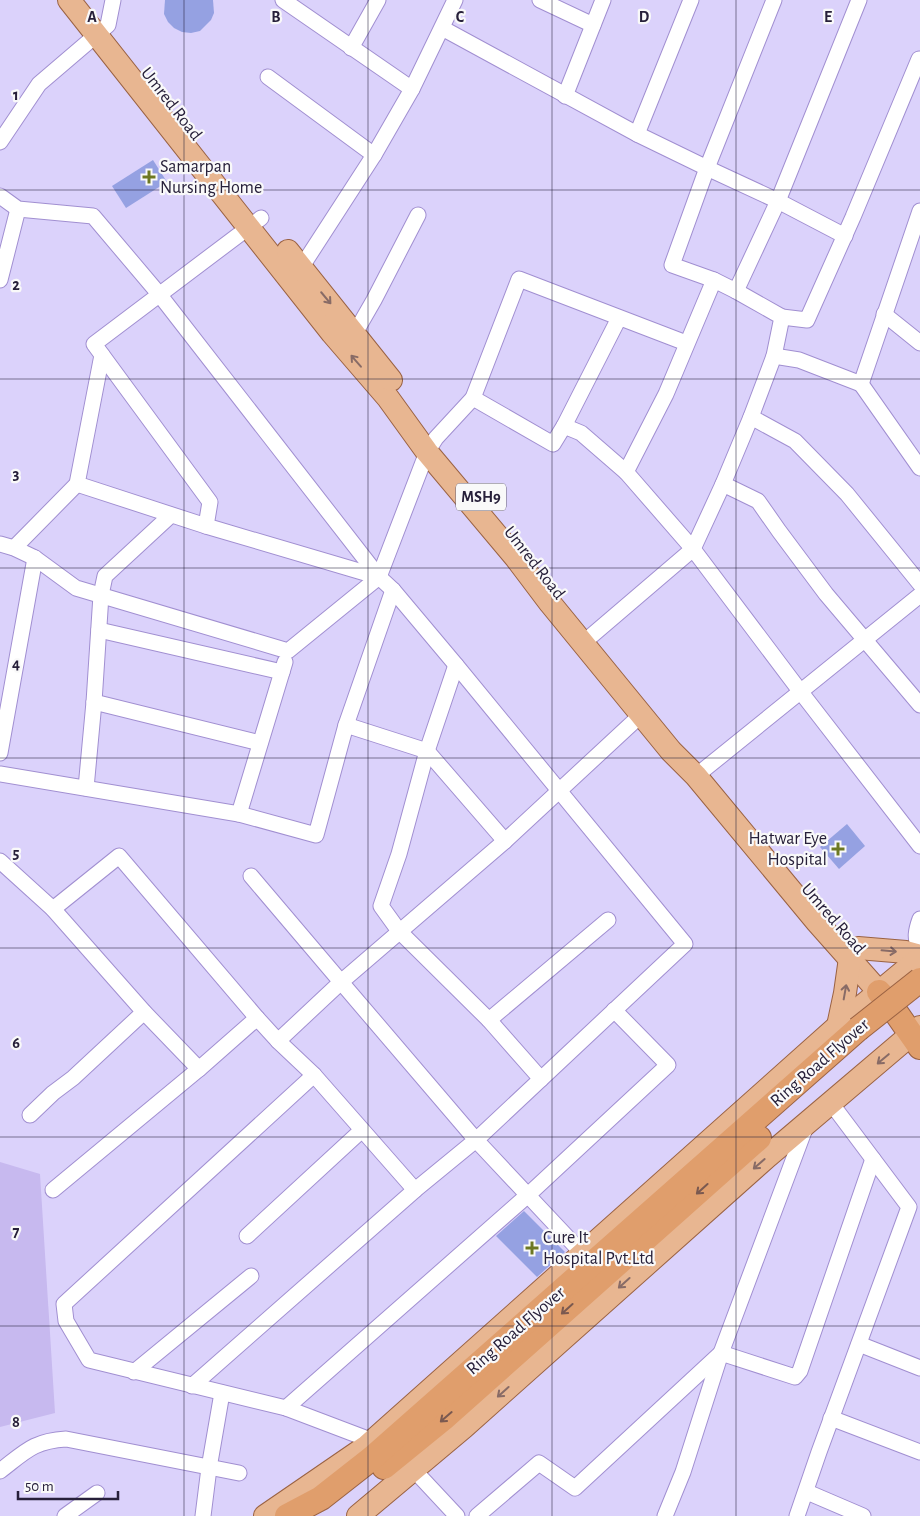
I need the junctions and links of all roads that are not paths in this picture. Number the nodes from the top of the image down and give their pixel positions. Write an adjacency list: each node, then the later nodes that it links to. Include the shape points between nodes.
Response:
1 (69, 0): 14 (main road)
2 (88, 0): 14 (main road, Umred Road / MSH9)
3 (113, 0): 14 (street)
4 (378, 0): 15 (street)
5 (455, 0): 13 (street)
6 (540, 0): 12 (street)
7 (603, 0): 12 (street)
8 (691, 0): 20 (street)
9 (774, 0): 23 (street)
10 (859, 0): 25 (street)
11 (292, 3): 15 (street)
12 (593, 26): 19 (street)
13 (442, 28): 18 (street); 19 (street)
14 (102, 29): 21 (street, via 39,84); 29 (main road, Umred Road / MSH9)
15 (352, 48): 18 (street)
16 (920, 58): 30 (street)
17 (268, 78): 22 (street)
18 (412, 89): 22 (street)
19 (566, 96): 20 (street)
20 (637, 134): 23 (street)
21 (0, 142)
22 (374, 155): 32 (street)
23 (707, 168): 25 (street); 34 (street, via 672,265)
24 (0, 196): 26 (street)
25 (778, 201): 30 (street); 35 (street)
26 (18, 209): 33 (street); 36 (street, via 93,216)
27 (920, 211): 31 (street)
28 (418, 215): 40 (street)
29 (255, 223): 32 (main road, Umred Road / MSH9); 36 (street)
30 (845, 236): 38 (street, via 807,320)
31 (916, 236): 37 (street)
32 (296, 274): 40 (main road, Umred Road / MSH9, one-way to 40); 49 (main road, one-way to 32, via 332,333)
33 (0, 280)
34 (714, 280): 35 (street); 42 (street)
35 (736, 292): 38 (street)
36 (159, 294): 43 (street, via 94,344); 59 (street)
37 (884, 314): 41 (street); 45 (street)
38 (782, 317): 44 (street)
39 (619, 318): 42 (street); 46 (street, via 519,279); 48 (street)
40 (355, 333): 49 (main road, Umred Road / MSH9)
41 (920, 343)
42 (686, 344): 51 (street, via 666,394)
43 (102, 355): 52 (street); 55 (street, via 210,502)
44 (774, 356): 45 (street, via 799,360); 47 (street)
45 (861, 384): 50 (street)
46 (473, 398): 48 (street, via 553,444); 49 (street)
47 (751, 417): 53 (street); 60 (street, via 795,441 847,494)
48 (564, 426): 51 (street, via 581,433)
49 (432, 445): 59 (street); 65 (main road, Umred Road / MSH9)
50 (920, 468)
51 (626, 472): 57 (street)
52 (77, 484): 54 (street); 56 (street)
53 (724, 484): 57 (street); 66 (street, via 758,501)
54 (171, 515): 55 (street); 62 (street, via 105,576)
55 (206, 526): 59 (street)
56 (7, 546): 58 (street)
57 (693, 549): 65 (street); 70 (street)
58 (35, 558): 62 (street, via 76,588); 77 (street)
59 (379, 577): 61 (street); 67 (street)
60 (920, 584)
61 (393, 590): 68 (street); 74 (street)
62 (101, 595): 64 (street); 67 (street)
63 (920, 595): 66 (street)
64 (99, 630): 69 (street); 71 (street)
65 (587, 639): 73 (main road); 78 (main road, Umred Road / MSH9)
66 (864, 640): 70 (street); 72 (street)
67 (288, 651): 69 (street)
68 (456, 665): 76 (street); 81 (street)
69 (282, 672): 75 (street)
70 (800, 691): 78 (street); 84 (street)
71 (94, 702): 75 (street); 80 (street)
72 (920, 705)
73 (642, 714): 78 (main road, via 671,750); 81 (street)
74 (346, 725): 76 (street); 82 (street, via 316,836)
75 (260, 743): 82 (street)
76 (427, 751): 83 (street); 90 (street, via 381,906)
77 (0, 753)
78 (700, 773): 92 (main road, Umred Road / MSH9)
79 (0, 774): 80 (street)
80 (86, 788): 82 (street)
81 (560, 790): 83 (street); 98 (street, via 685,944)
82 (239, 814)
83 (505, 841): 90 (street)
84 (920, 846)
85 (0, 861): 87 (street)
86 (251, 876): 95 (street)
87 (54, 908): 99 (street); 100 (street, via 119,856)
88 (920, 919): 91 (street, via 916,935)
89 (608, 920): 101 (street)
90 (399, 931): 95 (street); 101 (street)
91 (920, 949)
92 (854, 953): 93 (main road, one-way to 93, via 906,952); 96 (main road, Umred Road); 102 (main road, one-way to 92, via 845,993)
93 (920, 957): 96 (main road)
94 (920, 980): 102 (highway, Ring Road Flyover, bridge)
95 (342, 982): 104 (street); 112 (street)
96 (883, 987): 102 (main road); 103 (highway, via 890,1004)
97 (920, 999): 102 (highway, Ring Road Flyover)
98 (614, 1010): 107 (street); 116 (street, via 668,1065)
99 (144, 1012): 105 (street); 109 (street)
100 (257, 1018): 104 (street); 105 (street)
101 (489, 1020): 107 (street)
102 (855, 1032): 118 (main road); 139 (highway, Ring Road Flyover, via 372,1458 321,1498); 140 (highway, Ring Road Flyover, one-way to 140, via 443,1420)
103 (918, 1032): 108 (main road, one-way to 108)
104 (278, 1041): 106 (street)
105 (199, 1069): 114 (street)
106 (314, 1075): 111 (street); 123 (street, via 64,1304 66,1321 89,1360)
107 (541, 1079): 112 (street)
108 (831, 1103): 110 (main road); 113 (street)
109 (30, 1114)
110 (808, 1123): 121 (street); 131 (main road, one-way to 131)
111 (362, 1130): 115 (street); 117 (street)
112 (476, 1140): 115 (street); 116 (street)
113 (873, 1159): 120 (street, via 910,1207); 121 (street, via 800,1371 794,1377)
114 (54, 1190)
115 (416, 1190): 124 (street)
116 (528, 1195): 118 (street); 126 (street)
117 (247, 1236)
118 (583, 1254): 128 (main road)
119 (251, 1276): 123 (street)
120 (859, 1344): 122 (street); 127 (street)
121 (721, 1354): 143 (street, via 575,1488 538,1463); 144 (street, via 683,1472)
122 (920, 1368)
123 (134, 1372): 124 (street)
124 (192, 1386): 125 (street)
125 (222, 1393): 126 (street); 130 (street)
126 (286, 1408): 128 (street)
127 (832, 1418): 129 (street); 134 (street)
128 (373, 1440): 138 (main road)
129 (920, 1452)
130 (209, 1468): 132 (street, via 66,1439 48,1440 33,1446); 133 (street); 137 (street)
131 (414, 1470): 141 (main road); 142 (street)
132 (0, 1471)
133 (240, 1473)
134 (807, 1492): 145 (street); 146 (street)
135 (97, 1493): 136 (street)
136 (65, 1516)
137 (203, 1516)
138 (265, 1516)
139 (287, 1516)
140 (318, 1516)
141 (358, 1516)
142 (457, 1516)
143 (477, 1516)
144 (665, 1516)
145 (798, 1516)
146 (863, 1516)

